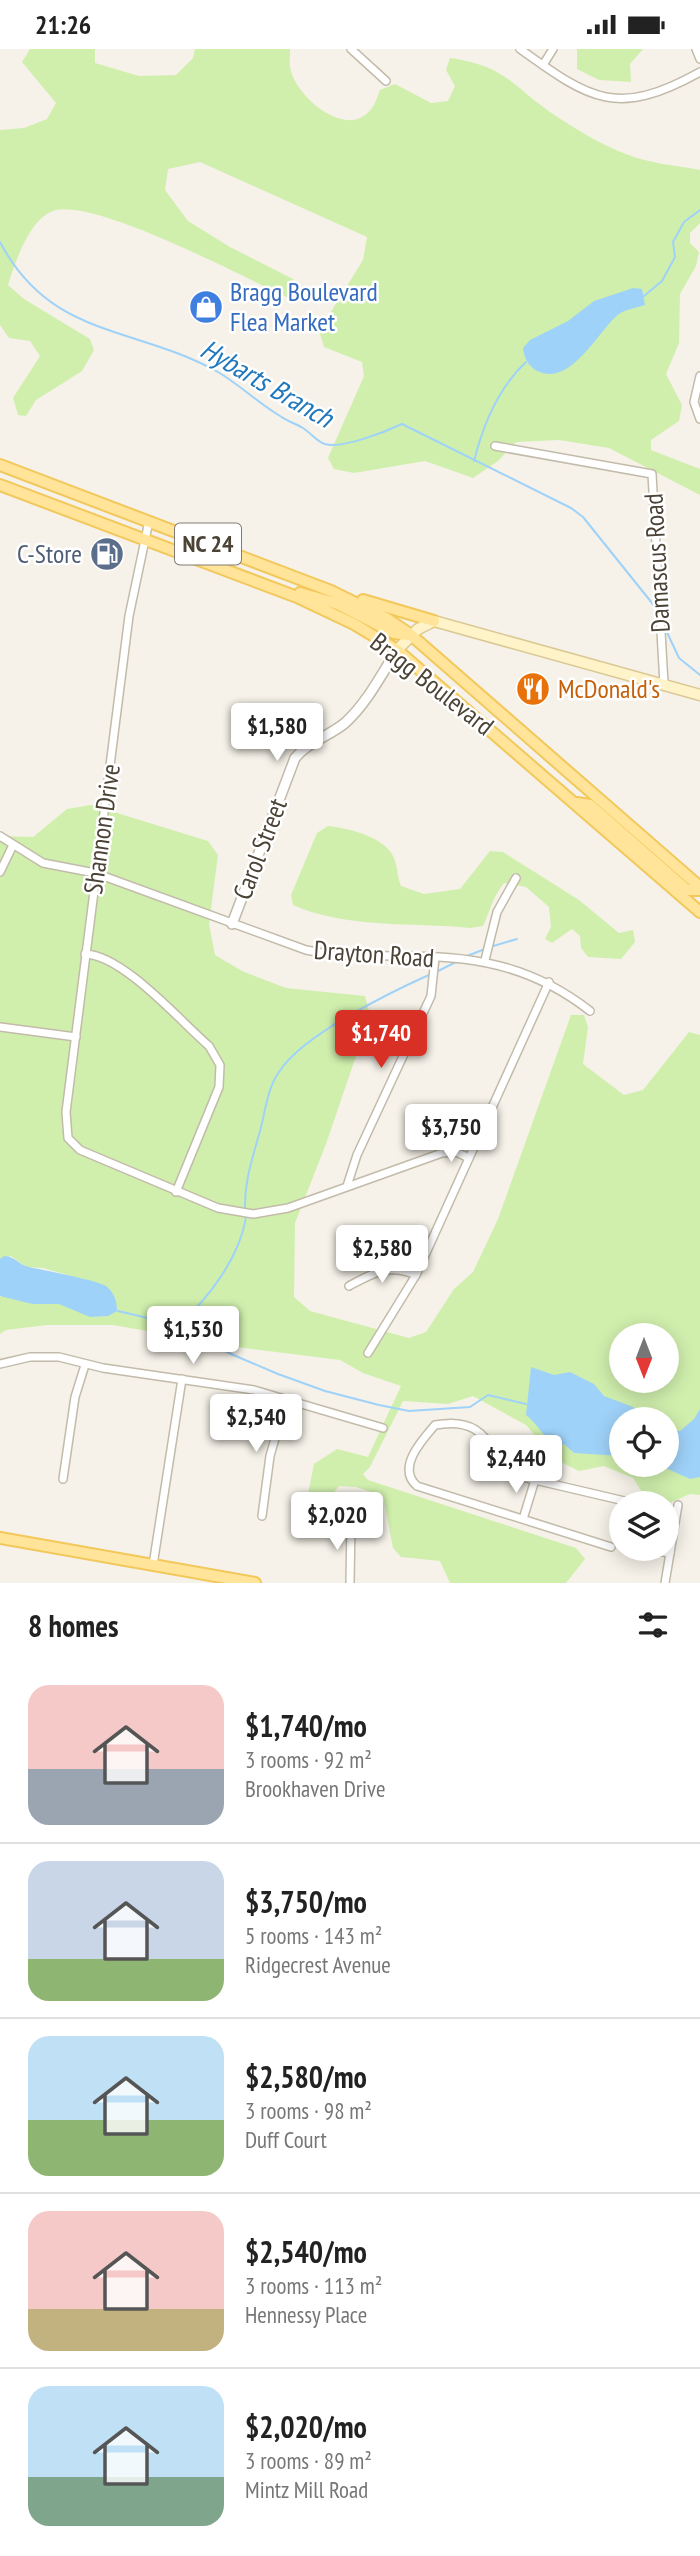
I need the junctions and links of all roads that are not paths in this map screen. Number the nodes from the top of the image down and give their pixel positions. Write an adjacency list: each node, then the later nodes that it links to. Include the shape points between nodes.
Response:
1 (351, 49): 8 (street)
2 (520, 49): 6 (street)
3 (553, 49): 6 (street)
4 (696, 49): 5 (street)
5 (700, 59)
6 (543, 65): 7 (street, via 582,91 617,99 661,93)
7 (700, 72)
8 (386, 81)
9 (700, 376): 10 (street, via 694,402)
10 (700, 419)
11 (495, 446): 21 (street, Damascus Road, via 652,474)
12 (0, 465): 14 (main road, Bragg Boulevard / NC 24)
13 (0, 485): 15 (main road, Bragg Boulevard / NC 24)
14 (149, 521): 15 (street, Shannon Drive); 17 (main road, Bragg Boulevard / NC 24)
15 (144, 540): 16 (main road, Bragg Boulevard / NC 24); 27 (street, Shannon Drive, via 129,616)
16 (258, 582): 19 (main road, via 338,604 382,629); 20 (main road, Bragg Boulevard / NC 24, via 354,624)
17 (331, 591): 18 (main road); 19 (main road, Bragg Boulevard / NC 24)
18 (434, 621): 19 (main road); 21 (main road)
19 (411, 635): 20 (main road); 29 (main road, Bragg Boulevard / NC 24)
20 (397, 650): 23 (main road, Bragg Boulevard / NC 24); 31 (street, Carol Street, via 353,715 295,758)
21 (664, 684): 22 (main road)
22 (700, 695)
23 (575, 802): 29 (main road, via 590,805 687,890); 30 (main road, Bragg Boulevard / NC 24)
24 (0, 836): 25 (street, Drayton Road)
25 (13, 845): 26 (street); 27 (street, Drayton Road, via 51,866)
26 (0, 873)
27 (95, 873): 31 (street, Drayton Road); 32 (street, Shannon Drive)
28 (516, 878): 34 (street, via 497,912)
29 (700, 889)
30 (700, 912)
31 (232, 924): 33 (street, Drayton Road, via 319,953)
32 (85, 954): 38 (street, Shannon Drive); 41 (street, via 120,967 209,1046 219,1061 219,1087)
33 (435, 958): 34 (street, Drayton Road); 40 (street, via 431,996 357,1154)
34 (485, 960): 35 (street, Drayton Road)
35 (549, 982): 36 (street, Drayton Road); 39 (street)
36 (590, 1011)
37 (0, 1027): 38 (street)
38 (75, 1037): 41 (street, Shannon Drive, via 66,1112 68,1138 80,1150)
39 (469, 1158): 40 (street, via 456,1152 442,1153); 42 (street)
40 (347, 1186): 41 (street, via 280,1210 253,1214 218,1208)
41 (176, 1192)
42 (415, 1275): 43 (street, via 384,1268); 44 (street)
43 (349, 1286)
44 (368, 1353)
45 (0, 1364): 46 (street, via 48,1356)
46 (85, 1365): 47 (street); 50 (street, via 73,1408)
47 (182, 1379): 48 (street); 59 (street)
48 (286, 1400): 49 (street); 53 (street, via 270,1456)
49 (383, 1429)
50 (64, 1479)
51 (535, 1480): 52 (street); 54 (street); 54 (street, via 512,1473 481,1433 449,1424 435,1425 426,1434 408,1470 417,1486)
52 (609, 1497)
53 (262, 1516)
54 (523, 1519): 57 (street)
55 (351, 1521): 61 (street)
56 (0, 1538): 59 (main road)
57 (609, 1546)
58 (669, 1561): 62 (street)
59 (153, 1565): 60 (main road)
60 (255, 1583)
61 (351, 1583)
62 (665, 1583)

